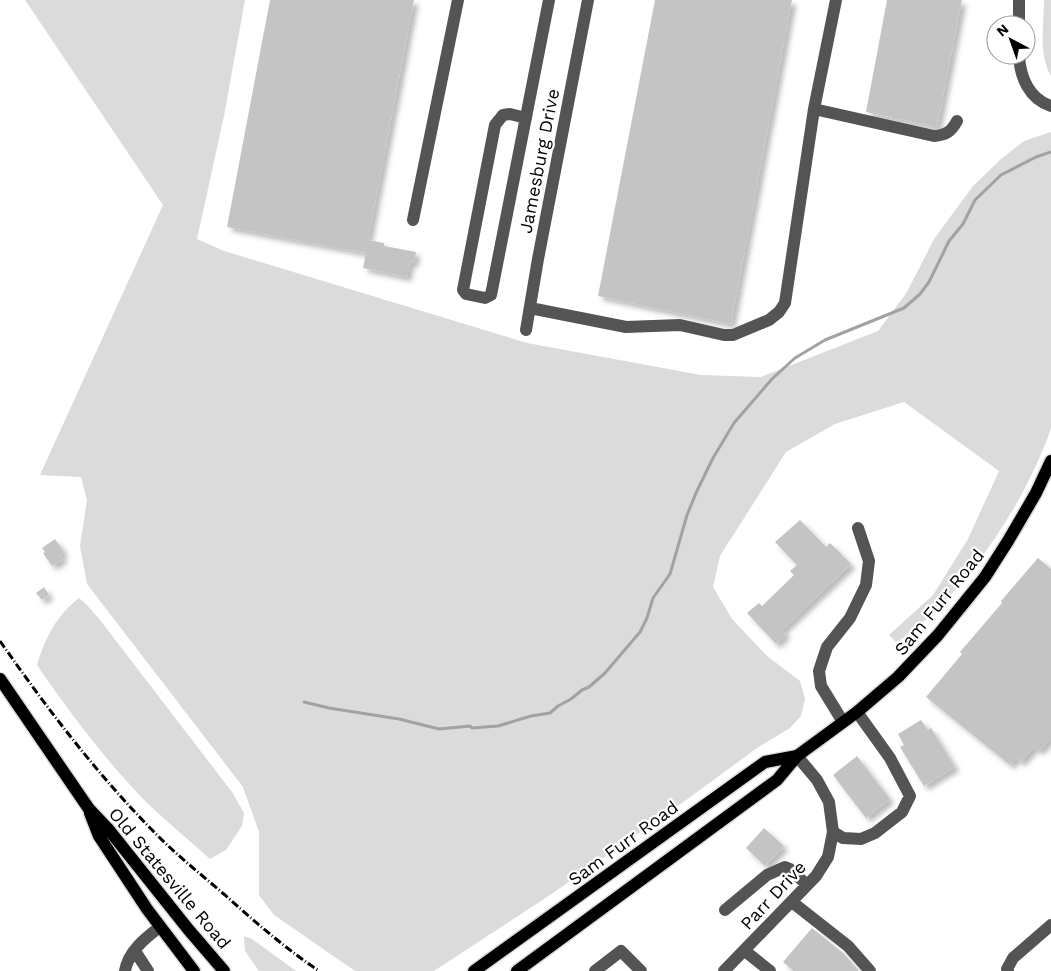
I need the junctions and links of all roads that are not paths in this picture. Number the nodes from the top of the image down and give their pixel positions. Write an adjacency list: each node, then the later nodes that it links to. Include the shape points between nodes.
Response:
1 (458, 0): 12 (street)
2 (550, 0): 10 (street)
3 (588, 0): 13 (street, Jamesburg Drive)
4 (836, 0): 9 (street)
5 (1019, 0): 6 (street)
6 (1019, 15)
7 (1020, 65): 8 (street, via 1022,78 1028,88)
8 (1051, 106)
9 (814, 109): 11 (street, via 934,136 944,135 953,129); 13 (street, via 786,303 769,320 733,335 724,335 680,326 626,327)
10 (526, 118): 10 (street, via 492,295 485,298 466,294 463,290 496,125 503,115)
11 (957, 121)
12 (413, 220)
13 (530, 308): 14 (street, Jamesburg Drive)
14 (526, 330)
15 (1051, 460): 18 (main road, Sam Furr Road, via 1008,541 962,607 910,667)
16 (858, 528): 19 (street, via 869,562 866,585 850,618 827,647 819,671 821,686)
17 (0, 679): 21 (main road, Old Statesville Road)
18 (857, 712): 19 (main road, Sam Furr Road); 22 (street, via 890,758 910,796 902,812 875,833 861,839 843,838)
19 (843, 722): 20 (main road, Sam Furr Road)
20 (797, 756): 22 (street, Parr Drive, via 825,792); 34 (main road, Sam Furr Road, via 765,762); 35 (main road, Sam Furr Road, via 777,780)
21 (88, 809): 27 (main road, Old Statesville Road, via 99,836); 33 (main road, Old Statesville Road, via 109,830)
22 (834, 832): 23 (street, Parr Drive, via 825,862)
23 (807, 885): 24 (street, Parr Drive); 25 (street, via 790,870 778,870)
24 (792, 902): 29 (street, Parr Drive); 40 (street, via 848,946)
25 (725, 910)
26 (1051, 925): 41 (street, via 1012,958)
27 (160, 927): 28 (street); 32 (main road, Old Statesville Road)
28 (135, 951): 30 (street); 31 (street)
29 (745, 951): 38 (street, Parr Drive); 39 (street)
30 (125, 971)
31 (148, 971)
32 (194, 971)
33 (224, 971)
34 (474, 971)
35 (517, 971)
36 (595, 971): 37 (street, via 621,951)
37 (641, 971)
38 (724, 971)
39 (770, 971)
40 (870, 971)
41 (1008, 971)

